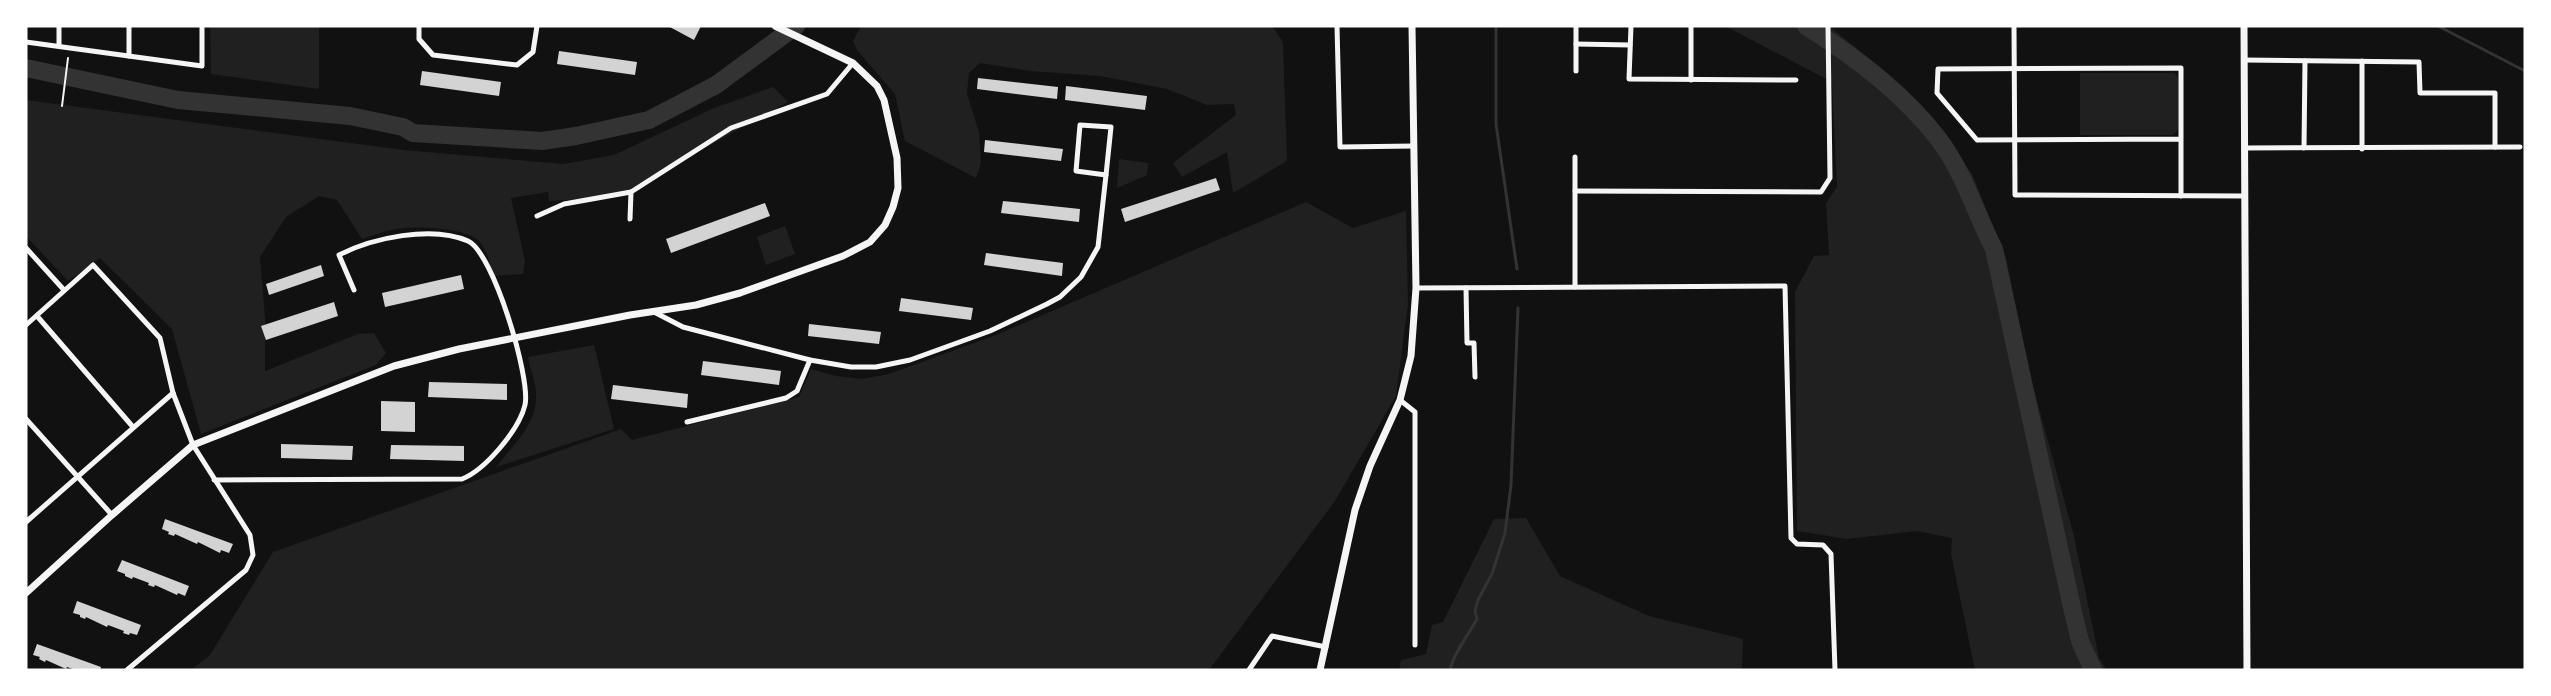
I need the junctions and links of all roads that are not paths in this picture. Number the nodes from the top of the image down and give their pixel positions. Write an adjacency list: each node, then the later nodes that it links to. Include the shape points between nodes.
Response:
1 (59, 26): 18 (street)
2 (129, 26): 19 (street)
3 (202, 26): 19 (street, via 202,66)
4 (419, 26): 5 (street, via 419,39 433,55 517,65 533,52)
5 (537, 26)
6 (775, 26): 23 (street)
7 (1337, 26): 30 (street, via 1340,147)
8 (1412, 26): 30 (street)
9 (1576, 26): 16 (street)
10 (1631, 26): 17 (street)
11 (1691, 26): 26 (street)
12 (1828, 26): 38 (street, via 1830,178 1821,192)
13 (2014, 26): 24 (street)
14 (2244, 26): 20 (street)
15 (26, 42): 18 (street)
16 (1576, 44): 17 (street); 25 (street)
17 (1630, 45): 26 (street, via 1629,79)
18 (59, 46): 19 (street)
19 (129, 56)
20 (2244, 60): 21 (street); 33 (street)
21 (2305, 61): 22 (street); 34 (street)
22 (2362, 61): 31 (street, via 2419,62 2420,93 2494,93); 35 (street)
23 (853, 63): 39 (street, via 827,94 731,128); 50 (street, via 877,86 884,100 897,158 898,188 885,225 870,242 843,256 740,294)
24 (2015, 68): 28 (street, via 2181,68); 29 (street); 29 (street, via 1938,68 1937,93 1977,140)
25 (1576, 71)
26 (1691, 80): 27 (street)
27 (1796, 80)
28 (2181, 139): 29 (street); 40 (street)
29 (2015, 140): 40 (street, via 2015,195)
30 (1414, 146): 46 (street)
31 (2495, 147): 32 (street); 35 (street)
32 (2520, 147)
33 (2244, 148): 34 (street); 41 (street)
34 (2304, 148): 35 (street)
35 (2362, 149)
36 (1575, 157): 38 (street)
37 (1106, 175): 37 (street, via 1076,172 1080,125 1111,127); 54 (street, via 1096,253 1081,277 1060,297 990,331 898,363 852,368)
38 (1575, 191): 45 (street)
39 (631, 192): 42 (street, via 564,204); 43 (street)
40 (2181, 196): 41 (street)
41 (2244, 196): 73 (street)
42 (537, 216)
43 (630, 219)
44 (26, 248): 48 (street)
45 (1575, 287): 47 (street); 72 (street, via 1785,286 1791,538 1797,544 1823,545 1831,554)
46 (1416, 288): 47 (street); 57 (street, via 1411,356)
47 (1466, 288): 55 (street, via 1467,343 1474,343)
48 (64, 290): 51 (street); 56 (street, via 93,265 160,338)
49 (354, 290): 53 (street, via 339,255 357,246 395,236 424,234 460,238 478,248 485,259)
50 (652, 311): 53 (street); 54 (street, via 683,327)
51 (37, 316): 52 (street); 60 (street)
52 (26, 325)
53 (514, 337): 61 (street, via 394,366); 63 (street, via 527,387 525,406 513,430 474,474 446,480)
54 (810, 360): 59 (street, via 797,391 786,398)
55 (1475, 377)
56 (174, 393): 60 (street); 61 (street)
57 (1400, 400): 67 (street, via 1416,412); 68 (street, via 1370,466 1355,510)
58 (26, 419): 62 (street)
59 (687, 422)
60 (134, 426): 62 (street)
61 (192, 445): 63 (street); 64 (street)
62 (76, 476): 64 (street); 65 (street)
63 (214, 480): 69 (street, via 250,535 253,555 246,570)
64 (112, 515): 66 (street)
65 (26, 522)
66 (26, 593)
67 (1415, 645)
68 (1326, 647): 70 (street, via 1272,636); 71 (street)
69 (127, 670)
70 (1249, 670)
71 (1320, 670)
72 (1835, 670)
73 (2247, 670)

